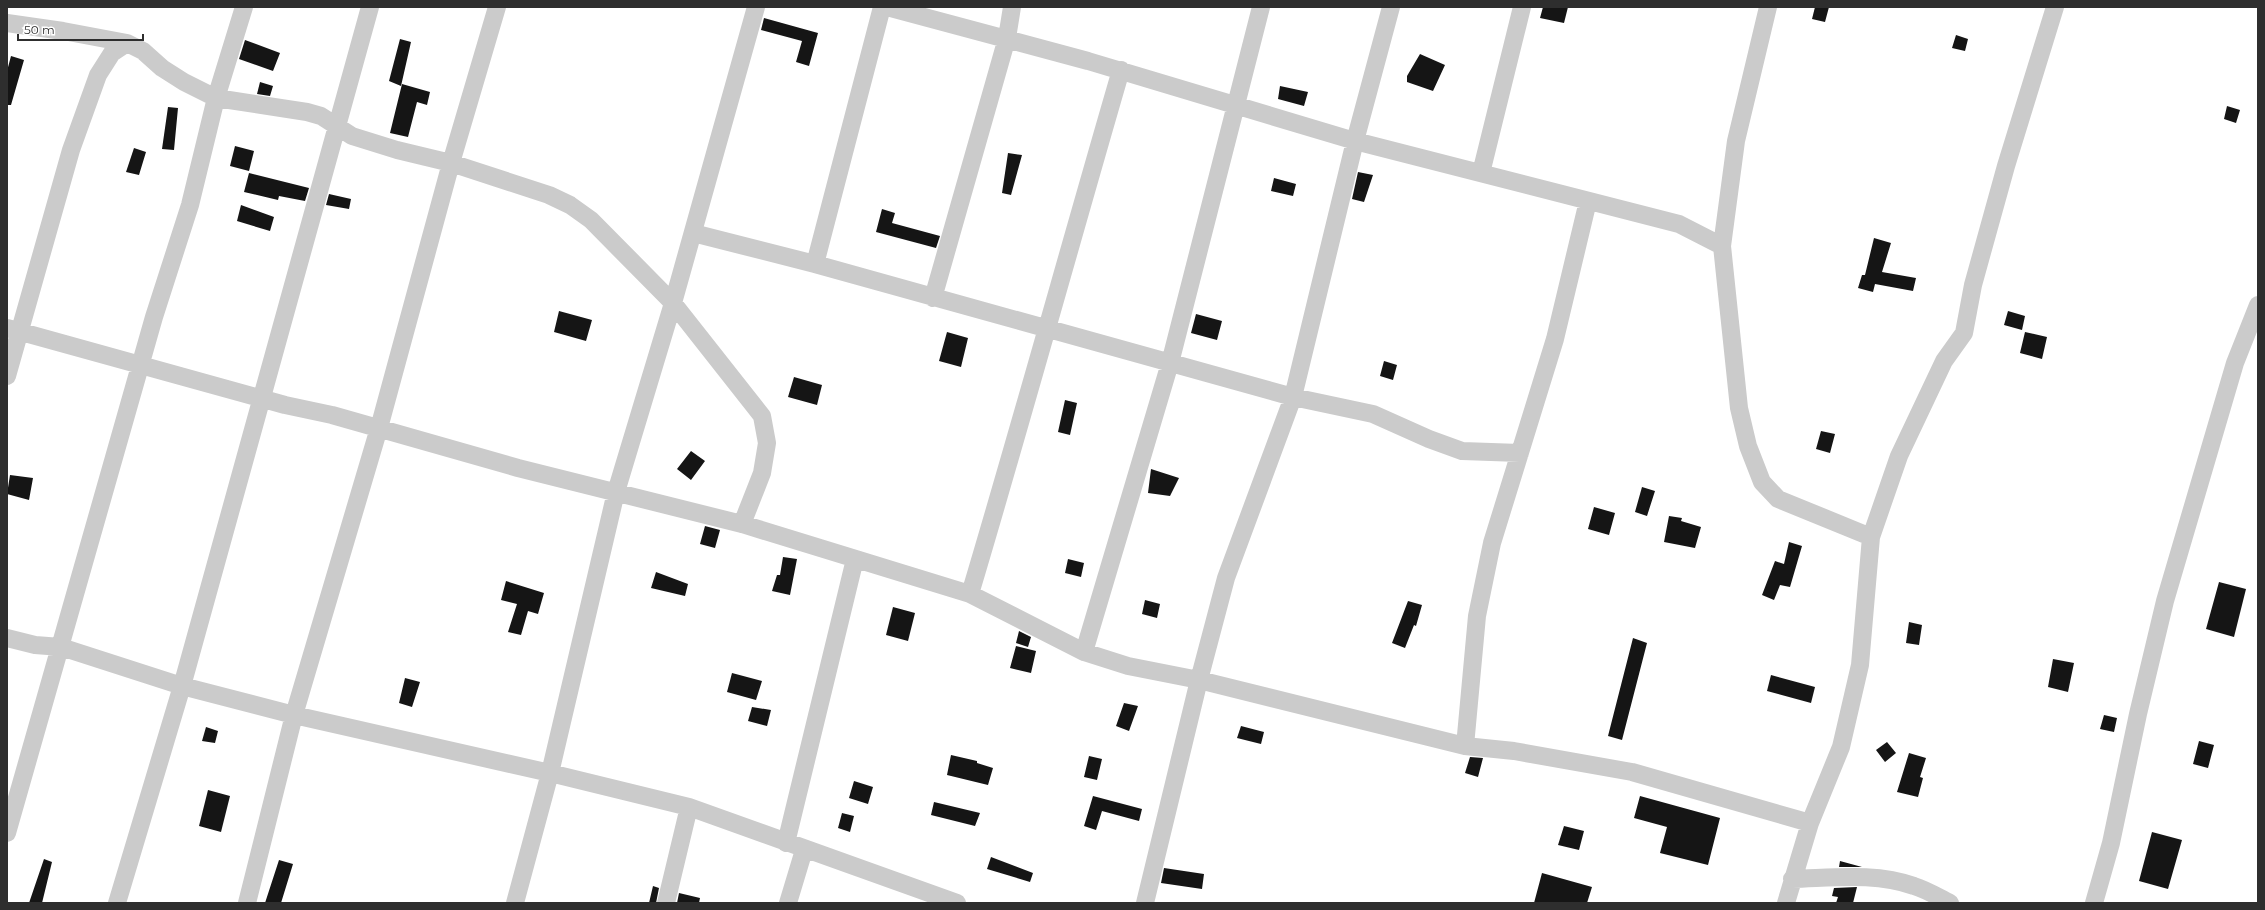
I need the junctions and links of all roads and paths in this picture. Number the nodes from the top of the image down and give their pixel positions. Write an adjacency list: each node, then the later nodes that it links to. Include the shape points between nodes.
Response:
1 (244, 7): 17 (street)
2 (370, 7): 19 (street)
3 (497, 7): 21 (street)
4 (756, 7): 24 (street)
5 (882, 7): 26 (street)
6 (887, 7): 14 (street)
7 (1012, 7): 14 (street)
8 (1261, 7): 18 (street)
9 (1391, 7): 20 (street)
10 (1522, 7): 22 (street)
11 (1768, 7): 25 (street, via 1736,141)
12 (2055, 7): 41 (street, via 2006,166 1973,285 1964,332 1944,362 1899,456)
13 (7, 23): 15 (street)
14 (1007, 38): 16 (street); 27 (street)
15 (127, 43): 17 (street, via 143,51 162,68 184,82); 30 (street, via 112,53 98,75)
16 (1121, 70): 18 (street); 31 (street)
17 (216, 98): 19 (street, via 307,112 321,116); 33 (street, via 190,205)
18 (1236, 104): 20 (street); 32 (street)
19 (338, 127): 21 (street, via 352,136); 36 (street)
20 (1355, 141): 22 (street); 35 (street)
21 (451, 163): 28 (street, via 549,195 570,205 591,220); 37 (street)
22 (1481, 173): 23 (street)
23 (1588, 201): 25 (street, via 1679,224); 38 (street, via 1555,339)
24 (693, 233): 26 (street); 28 (street)
25 (1722, 246): 41 (street, via 1739,408 1748,446 1762,482 1778,499)
26 (815, 264): 27 (street)
27 (933, 298): 31 (street)
28 (673, 303): 39 (street); 40 (street, via 762,416 767,443 762,473)
29 (2258, 305): 68 (street, via 2235,363 2164,601 2111,843)
30 (13, 330): 33 (street); 34 (street)
31 (1046, 330): 32 (street); 43 (street, via 1021,425)
32 (1170, 363): 35 (street); 46 (street)
33 (140, 364): 36 (street); 45 (street)
34 (7, 376)
35 (1294, 397): 38 (street, via 1373,414 1462,451); 47 (street, via 1226,578)
36 (262, 399): 37 (street); 48 (street)
37 (379, 428): 39 (street, via 518,468); 49 (street)
38 (1520, 453): 50 (street, via 1492,543 1477,616)
39 (616, 492): 40 (street); 51 (street)
40 (742, 524): 42 (street)
41 (1871, 537): 54 (street, via 1860,665 1841,747)
42 (855, 559): 43 (street); 56 (street)
43 (970, 594): 46 (street)
44 (7, 638): 45 (street, via 35,645)
45 (61, 647): 48 (street); 52 (street)
46 (1084, 652): 47 (street, via 1128,666)
47 (1198, 680): 50 (street); 66 (street)
48 (182, 686): 49 (street); 61 (street)
49 (294, 715): 51 (street); 62 (street)
50 (1465, 746): 54 (street, via 1514,751 1632,772)
51 (550, 773): 53 (street); 63 (street)
52 (11, 806): 55 (street)
53 (689, 808): 56 (street); 64 (street)
54 (1810, 823): 58 (street)
55 (7, 833)
56 (786, 843): 57 (street)
57 (804, 850): 60 (street); 65 (street)
58 (1792, 879): 59 (street, via 1886,879 1914,886); 67 (street)
59 (1941, 901)
60 (954, 902)
61 (117, 903)
62 (248, 903)
63 (515, 903)
64 (666, 903)
65 (788, 903)
66 (1144, 903)
67 (1786, 903)
68 (2094, 903)

